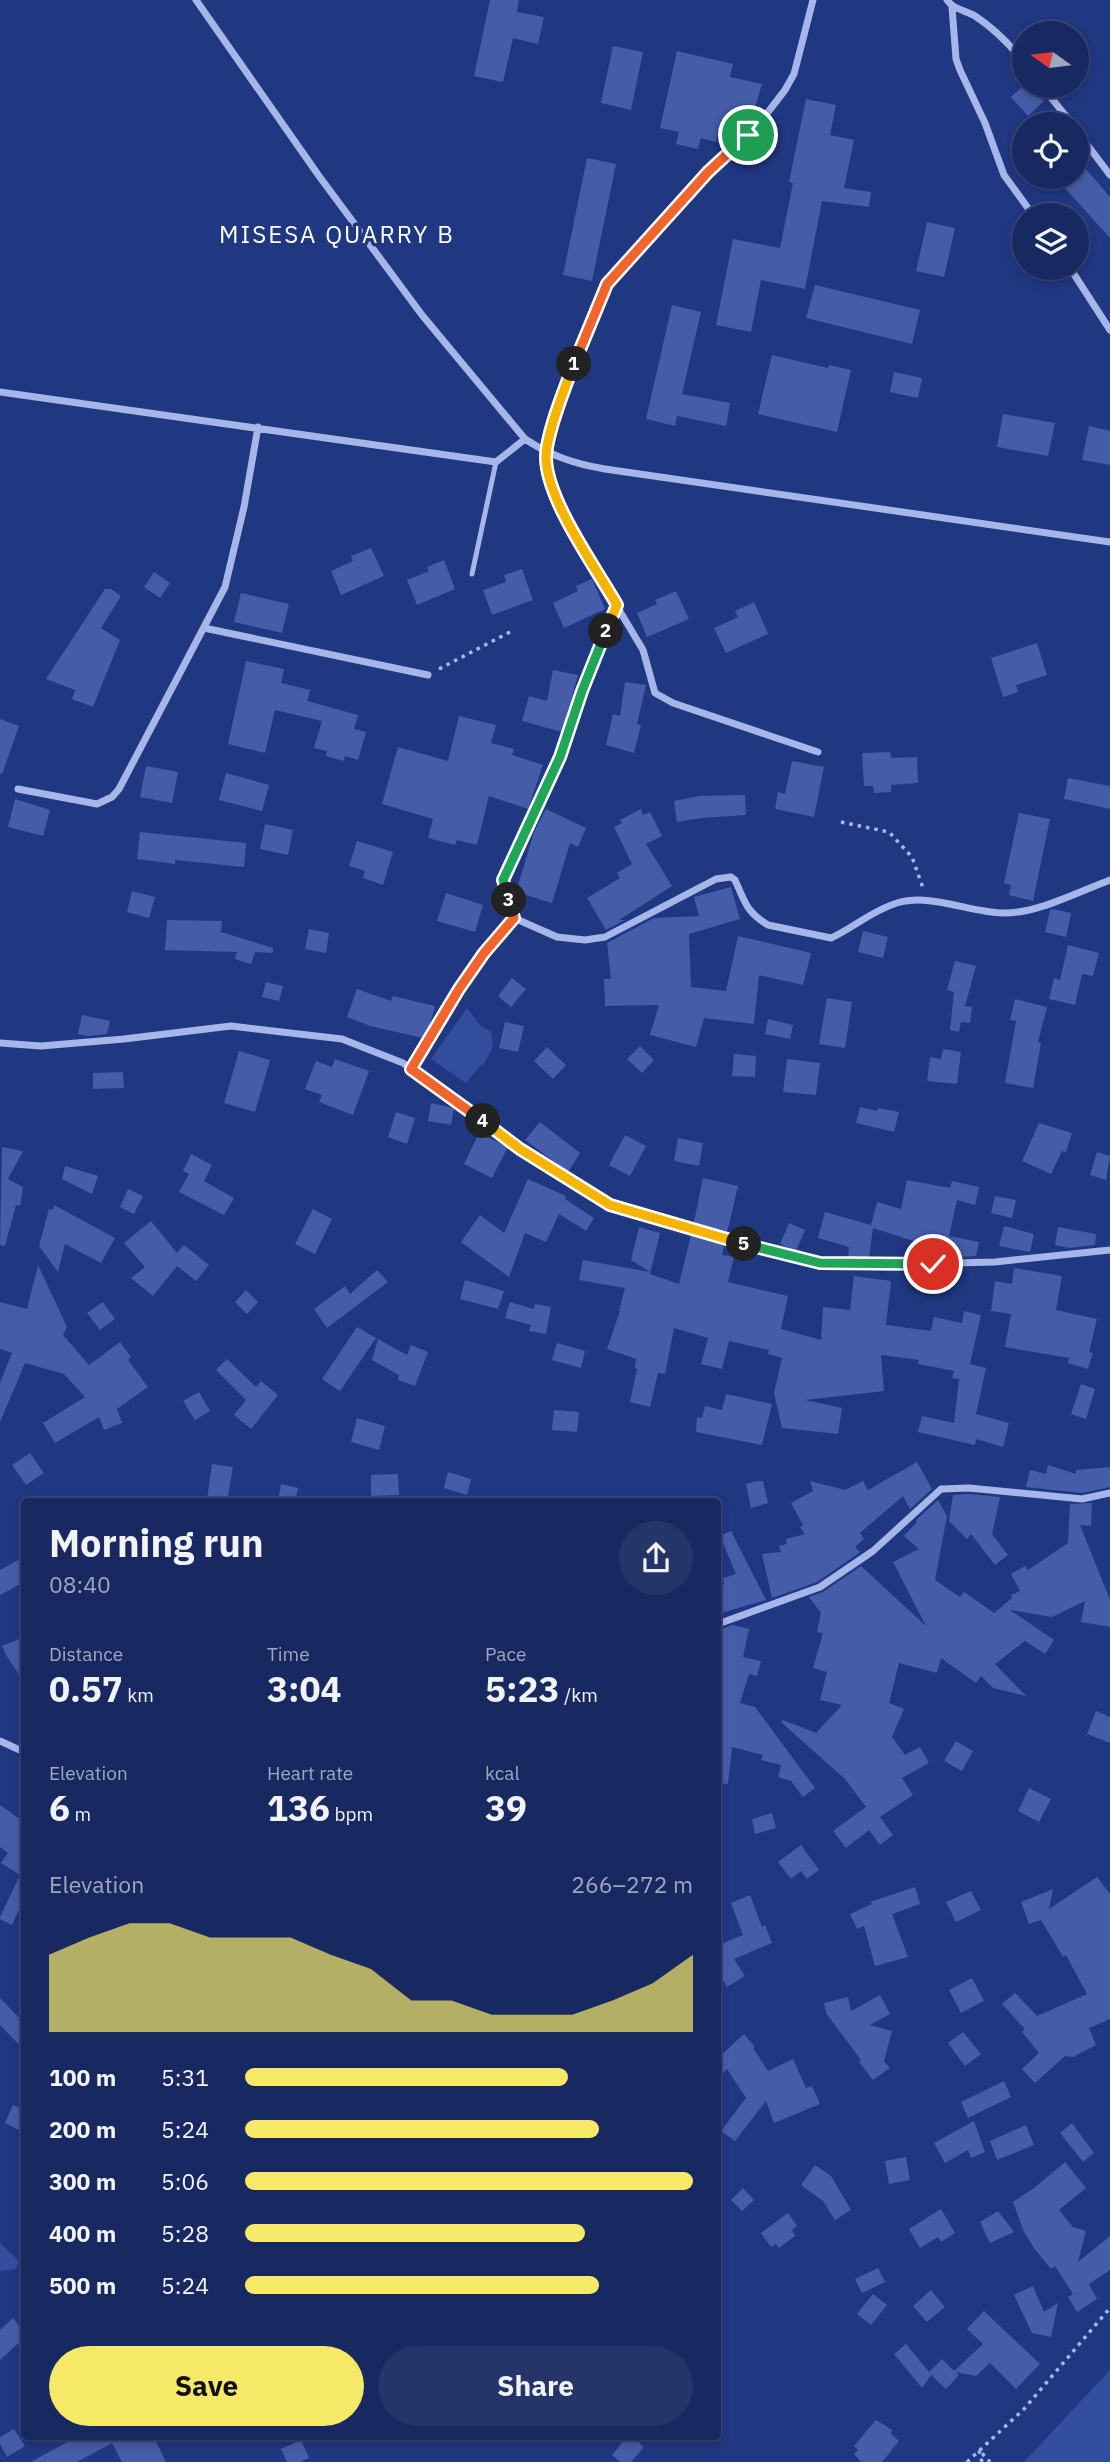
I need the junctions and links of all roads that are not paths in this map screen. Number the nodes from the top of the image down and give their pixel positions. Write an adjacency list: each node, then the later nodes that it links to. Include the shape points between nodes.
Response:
1 (196, 0): 15 (street, via 422,315)
2 (813, 0): 16 (street, via 794,74 785,90 755,129 708,172 607,284 565,387)
3 (947, 0): 4 (street)
4 (952, 7): 5 (street, via 976,17); 10 (street, via 960,70 1004,175)
5 (1012, 48)
6 (1051, 98): 7 (street)
7 (1063, 112)
8 (1089, 147): 9 (street)
9 (1110, 174)
10 (1024, 203)
11 (1078, 280): 12 (street)
12 (1110, 330)
13 (0, 391): 14 (street)
14 (258, 427): 17 (street); 21 (street, via 226,587)
15 (526, 439): 16 (street); 17 (street)
16 (546, 453): 18 (street, via 605,469); 20 (street, via 554,491)
17 (496, 461): 19 (lane)
18 (1110, 542)
19 (472, 574)
20 (617, 605): 23 (street, via 643,650 657,695); 26 (street, via 560,757 503,880)
21 (204, 628): 22 (street); 24 (street, via 112,797 97,804)
22 (428, 675)
23 (818, 752)
24 (18, 789)
25 (1110, 880): 26 (street, via 1004,913 927,900 898,902 831,939 768,925 752,915 731,877 716,879 605,937 557,937)
26 (514, 918): 28 (street, via 465,980)
27 (0, 1043): 28 (street, via 41,1046 124,1040 231,1026 342,1039)
28 (411, 1069): 29 (street, via 598,1199 775,1253 820,1263 870,1265 995,1262)
29 (1110, 1250)
30 (1110, 1493): 31 (street, via 1082,1499 940,1489 873,1551 820,1587)
31 (721, 1623)
32 (0, 1741): 33 (street)
33 (21, 1751)

